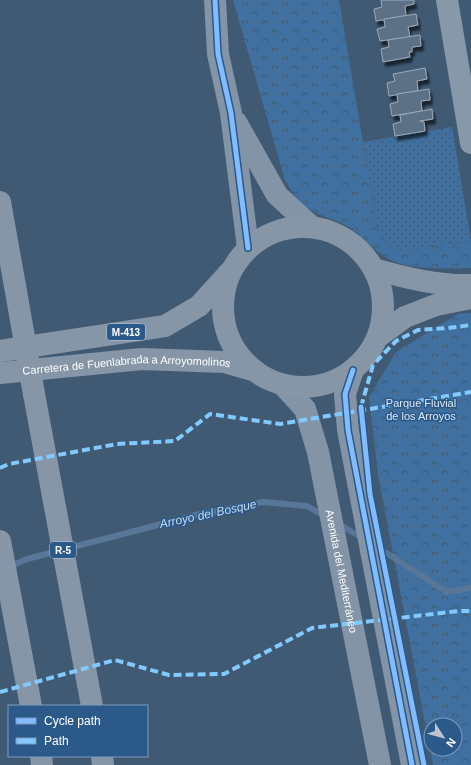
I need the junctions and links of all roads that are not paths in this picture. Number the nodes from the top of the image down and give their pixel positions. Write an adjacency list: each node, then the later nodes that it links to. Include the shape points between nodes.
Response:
1 (215, 0): 3 (street, via 218,54)
2 (447, 0): 4 (street)
3 (231, 113): 6 (street, via 277,195); 7 (street)
4 (471, 144)
5 (0, 202): 20 (main road, R-5, bridge)
6 (312, 227): 7 (main road, M-413, via 278,230); 8 (main road, M-413, via 331,231 348,240 363,253)
7 (248, 248): 9 (main road, M-413)
8 (374, 269): 10 (main road, via 413,279 451,285); 12 (main road, M-413, via 382,290 384,314)
9 (231, 271): 13 (main road, M-413, via 199,306 165,326); 14 (main road, M-413, via 224,292 223,313 227,334 237,354)
10 (471, 285)
11 (471, 298): 12 (main road, M-413, via 436,305 405,317)
12 (379, 336): 15 (main road, M-413, via 368,355)
13 (0, 351)
14 (252, 370): 16 (main road, Carretera de Fuenlabrada a Arroyomolinos / M-413, via 224,362 142,359); 17 (main road, M-413)
15 (353, 370): 17 (main road, M-413, via 320,386); 22 (street, via 345,394 348,430)
16 (0, 373)
17 (284, 386): 21 (street, Avenida del Mediterráneo, via 306,409 318,452)
18 (0, 541): 19 (main road)
19 (31, 705)
20 (92, 705)
21 (380, 765)
22 (412, 765)

